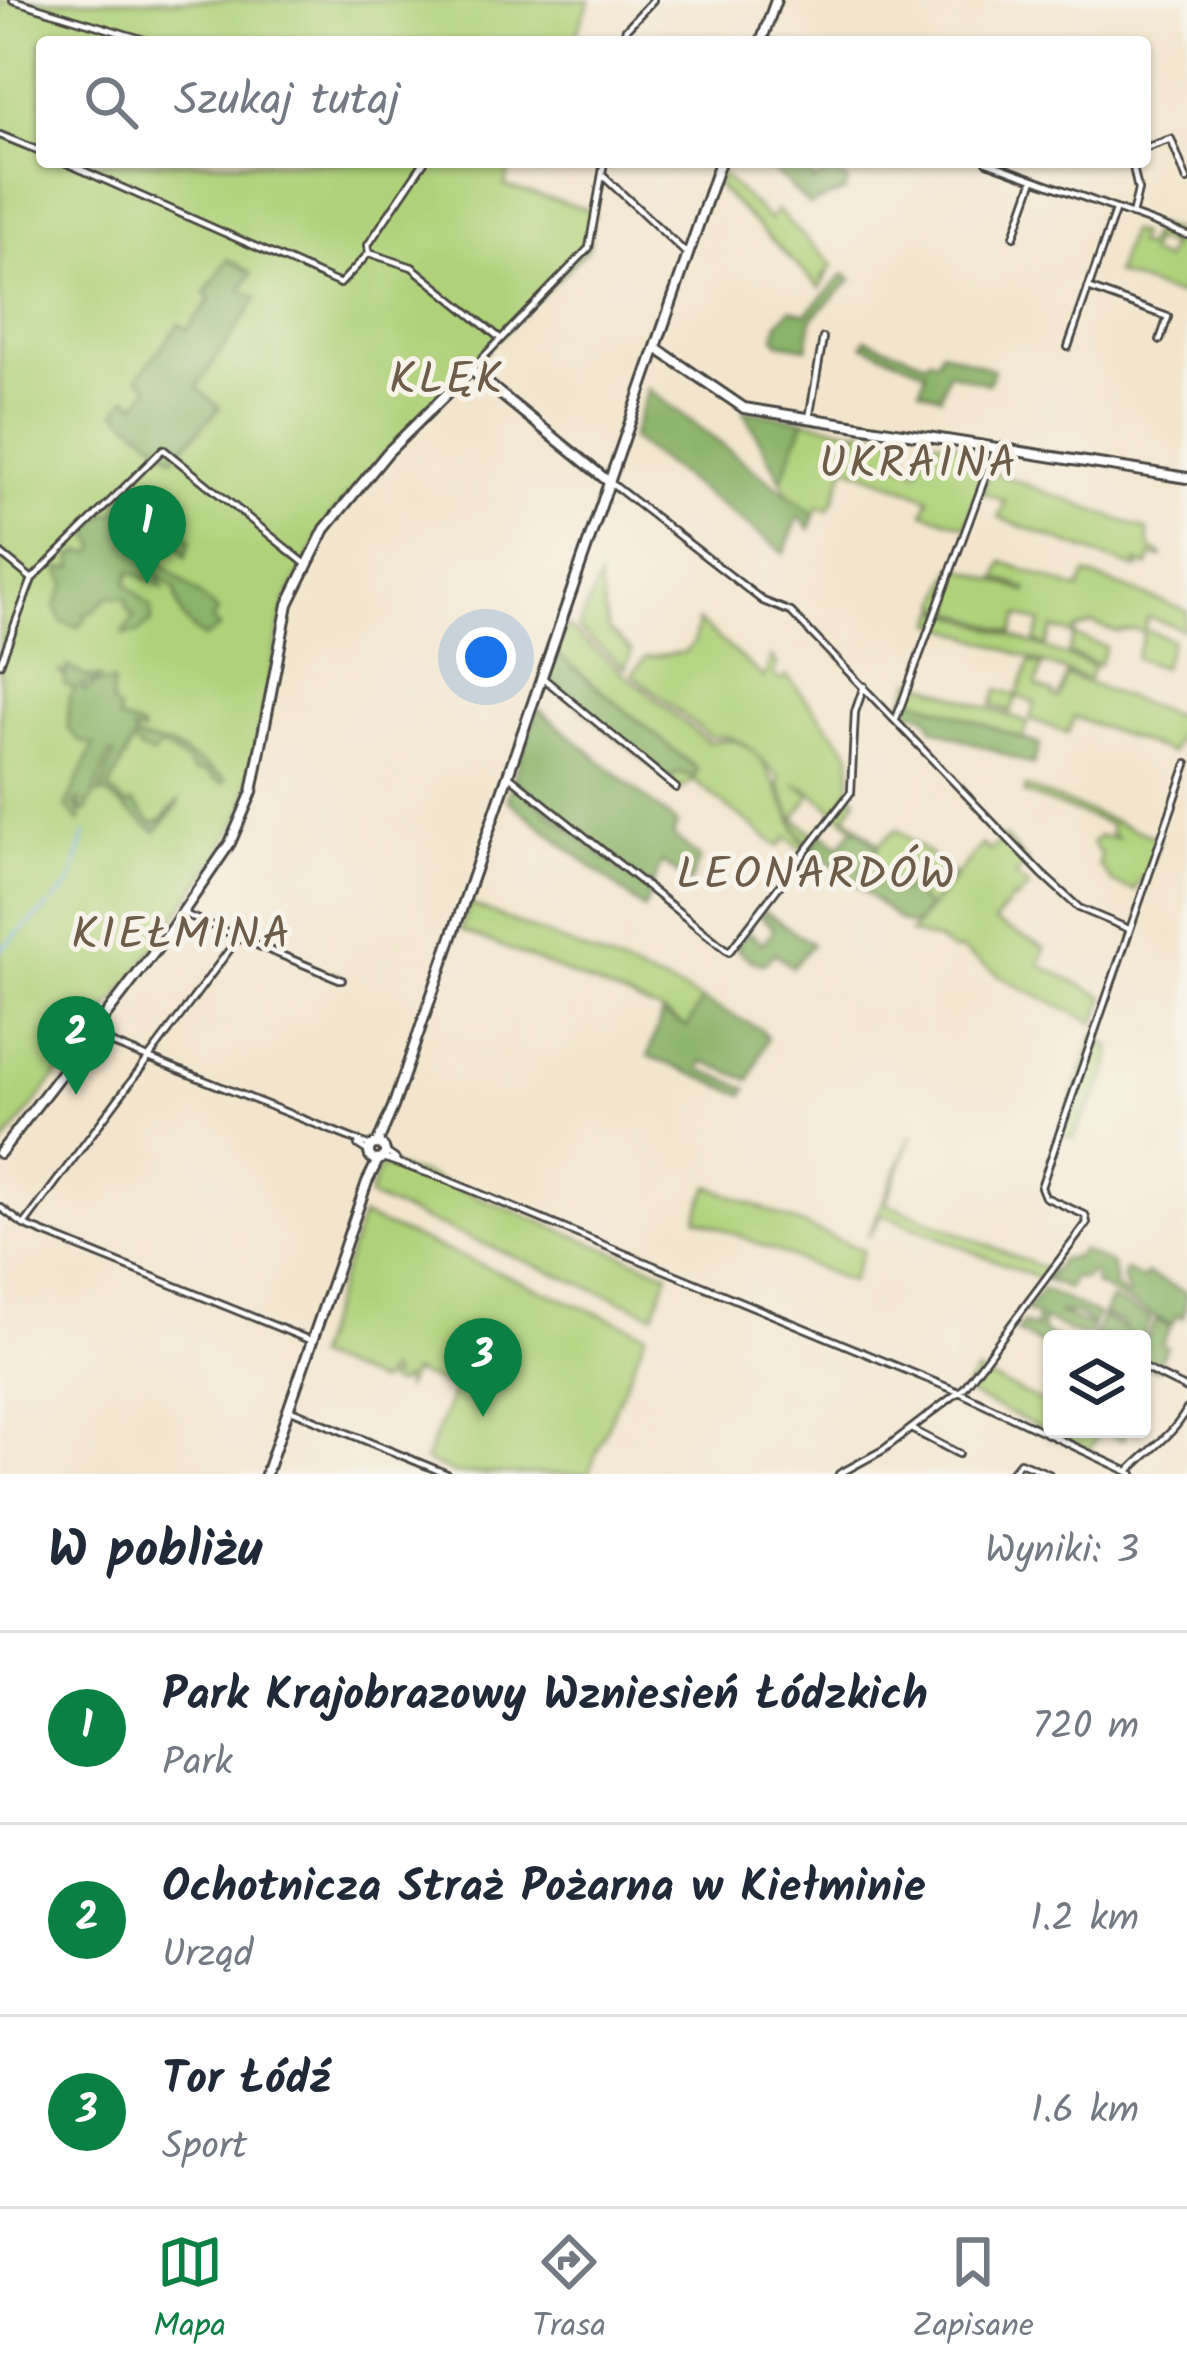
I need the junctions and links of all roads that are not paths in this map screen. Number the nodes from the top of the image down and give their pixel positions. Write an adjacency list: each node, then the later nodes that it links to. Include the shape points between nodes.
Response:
1 (14, 0): 4 (street)
2 (653, 0): 5 (street)
3 (776, 0): 6 (street)
4 (131, 36)
5 (623, 36)
6 (763, 36)
7 (0, 135): 9 (street)
8 (1151, 146): 18 (street, via 1172,139)
9 (36, 150)
10 (78, 168): 23 (street, via 340,284)
11 (420, 168): 23 (street)
12 (603, 168): 16 (street)
13 (718, 168): 24 (street)
14 (1004, 168): 17 (street)
15 (1133, 168): 20 (street)
16 (602, 175): 24 (street); 27 (street, via 590,246)
17 (1034, 179): 19 (street); 22 (street)
18 (1187, 180)
19 (1116, 209): 20 (street); 25 (street)
20 (1132, 214): 21 (street)
21 (1187, 235)
22 (1014, 236)
23 (369, 253): 27 (street, via 412,267)
24 (688, 255): 30 (street)
25 (1088, 288): 28 (street, via 1168,317); 29 (street)
26 (824, 338): 32 (street)
27 (501, 339): 31 (street)
28 (1160, 340)
29 (1068, 347)
30 (656, 348): 32 (street, via 736,405); 35 (street)
31 (471, 370): 35 (street); 37 (street, via 361,483)
32 (809, 419): 33 (street)
33 (996, 448): 34 (street); 42 (street)
34 (1187, 478)
35 (609, 482): 40 (street); 41 (street, via 763,601 791,612)
36 (0, 553): 38 (street)
37 (307, 566): 38 (street, via 163,449); 46 (street, via 288,604 248,804)
38 (32, 579): 39 (street)
39 (0, 664)
40 (542, 677): 44 (street); 45 (street)
41 (864, 686): 42 (street); 44 (street, via 851,792 729,952)
42 (896, 719): 47 (street, via 1079,908)
43 (1187, 764): 47 (street)
44 (508, 775): 52 (street)
45 (676, 788)
46 (184, 914): 48 (street); 50 (street)
47 (1129, 929): 59 (street, via 1041,1187 1087,1223)
48 (239, 937): 49 (street); 51 (street)
49 (342, 980)
50 (93, 1029): 51 (street); 53 (street)
51 (148, 1059): 52 (street); 55 (street)
52 (377, 1152): 56 (street); 59 (street)
53 (0, 1153)
54 (0, 1207): 55 (street)
55 (24, 1225): 56 (street)
56 (312, 1341): 60 (street)
57 (1151, 1371): 58 (street)
58 (1187, 1389)
59 (959, 1392): 62 (street); 64 (street)
60 (288, 1409): 65 (street); 66 (street)
61 (1187, 1409): 64 (street)
62 (911, 1429): 63 (street); 67 (street)
63 (958, 1454)
64 (1129, 1473)
65 (266, 1474)
66 (447, 1474)
67 (838, 1474)
68 (1010, 1474): 69 (street, via 1020,1462)
69 (1049, 1474)

